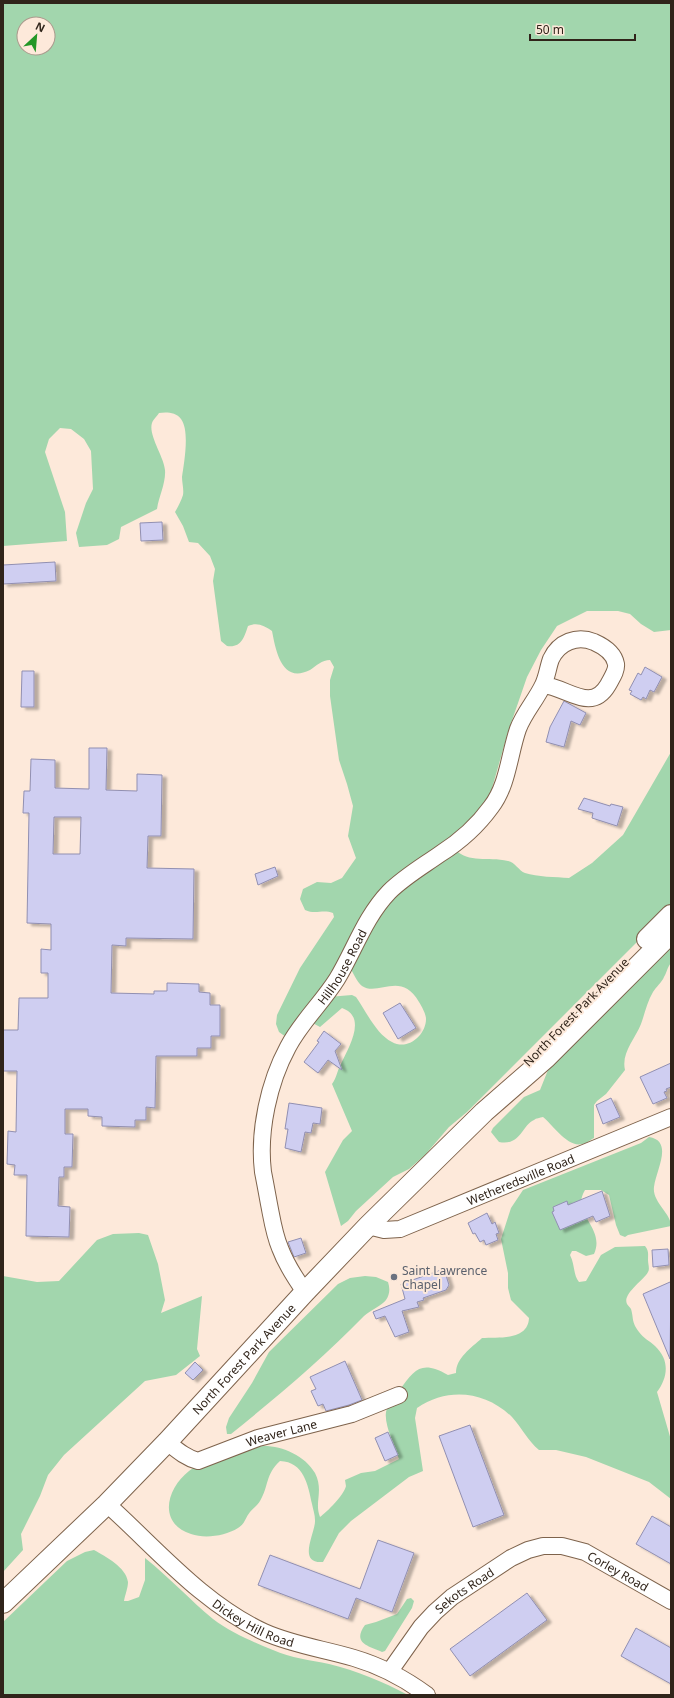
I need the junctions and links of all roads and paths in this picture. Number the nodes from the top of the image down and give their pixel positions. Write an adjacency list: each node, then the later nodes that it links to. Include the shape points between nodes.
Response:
1 (543, 685): 1 (street, Hillhouse Road, via 556,650 578,638 602,647 611,653 616,662 614,674 602,694 597,697 582,698); 7 (street, Hillhouse Road, via 523,719 502,787 492,807 464,836 399,882 380,902 335,981 289,1045 277,1072 265,1122 263,1171 279,1246 289,1269)
2 (671, 915): 4 (main road, North Forest Park Avenue, via 542,1044)
3 (671, 933): 4 (main road, North Forest Park Avenue, via 546,1058)
4 (484, 1112): 6 (main road, North Forest Park Avenue)
5 (671, 1117): 6 (street, Wetheredsville Road, via 400,1229 384,1230)
6 (368, 1226): 7 (main road, North Forest Park Avenue)
7 (305, 1292): 9 (main road, North Forest Park Avenue)
8 (399, 1395): 9 (street, Weaver Lane, via 352,1414 258,1438 198,1461 184,1455)
9 (167, 1442): 10 (main road, North Forest Park Avenue)
10 (107, 1504): 13 (main road, North Forest Park Avenue); 14 (street, Dickey Hill Road, via 199,1590 236,1616 264,1632 291,1643 353,1658)
11 (562, 1546): 12 (street, Corley Road, via 585,1552); 14 (street, Sekots Road, via 543,1546 528,1550 511,1558 452,1597 421,1627)
12 (671, 1601)
13 (3, 1603)
14 (390, 1671): 15 (street, Dickey Hill Road)
15 (426, 1695)

